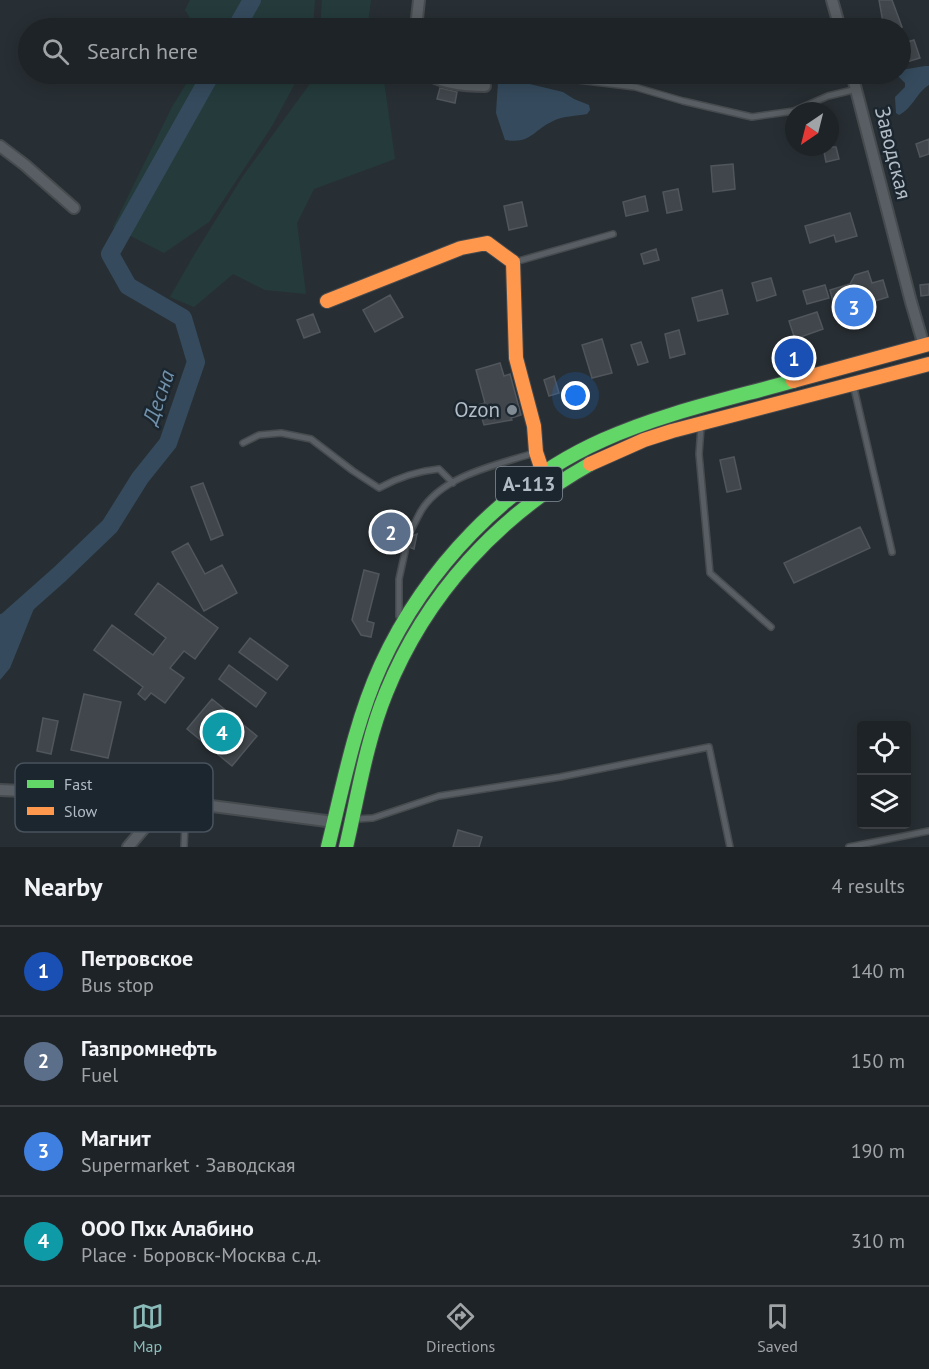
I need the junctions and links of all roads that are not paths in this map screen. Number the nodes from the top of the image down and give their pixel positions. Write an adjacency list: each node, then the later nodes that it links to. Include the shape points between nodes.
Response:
1 (419, 0): 3 (street)
2 (832, 0): 4 (street)
3 (417, 18)
4 (837, 18)
5 (459, 84): 8 (street)
6 (611, 84): 11 (lane, via 752,117)
7 (855, 84): 9 (street, Заводская)
8 (485, 86)
9 (856, 89): 10 (lane); 17 (street, Заводская, via 911,302)
10 (814, 102)
11 (785, 112)
12 (0, 146): 13 (street)
13 (74, 208)
14 (613, 234): 15 (lane)
15 (513, 262): 16 (main road, via 487,243 461,248); 22 (main road, via 516,358 534,426)
16 (327, 301)
17 (927, 345): 23 (main road, А-113, via 643,424 584,449)
18 (929, 364): 19 (main road, А-113)
19 (853, 383): 20 (main road, А-113); 27 (lane)
20 (701, 422): 28 (lane, via 699,454 710,573); 31 (main road, А-113, via 642,440 562,480 507,521 463,565 430,608 391,682 377,719)
21 (243, 443): 24 (lane, via 259,435 282,433 311,439 379,488 395,478 439,469)
22 (536, 452): 23 (main road); 24 (lane, via 467,474)
23 (543, 473): 29 (main road, А-113, via 496,510 454,553)
24 (453, 483): 25 (lane, via 421,510)
25 (410, 532)
26 (406, 547): 29 (lane, via 399,579)
27 (892, 552)
28 (771, 627)
29 (399, 631): 32 (main road, А-113, via 366,705)
30 (213, 806): 32 (street)
31 (352, 819): 39 (main road, А-113); 40 (lane, via 373,818 438,796 560,777 709,747)
32 (334, 822): 38 (main road, А-113)
33 (929, 831): 41 (lane)
34 (141, 832): 36 (street)
35 (185, 832): 37 (lane)
36 (128, 847)
37 (184, 847)
38 (328, 847)
39 (346, 847)
40 (730, 847)
41 (849, 847)

